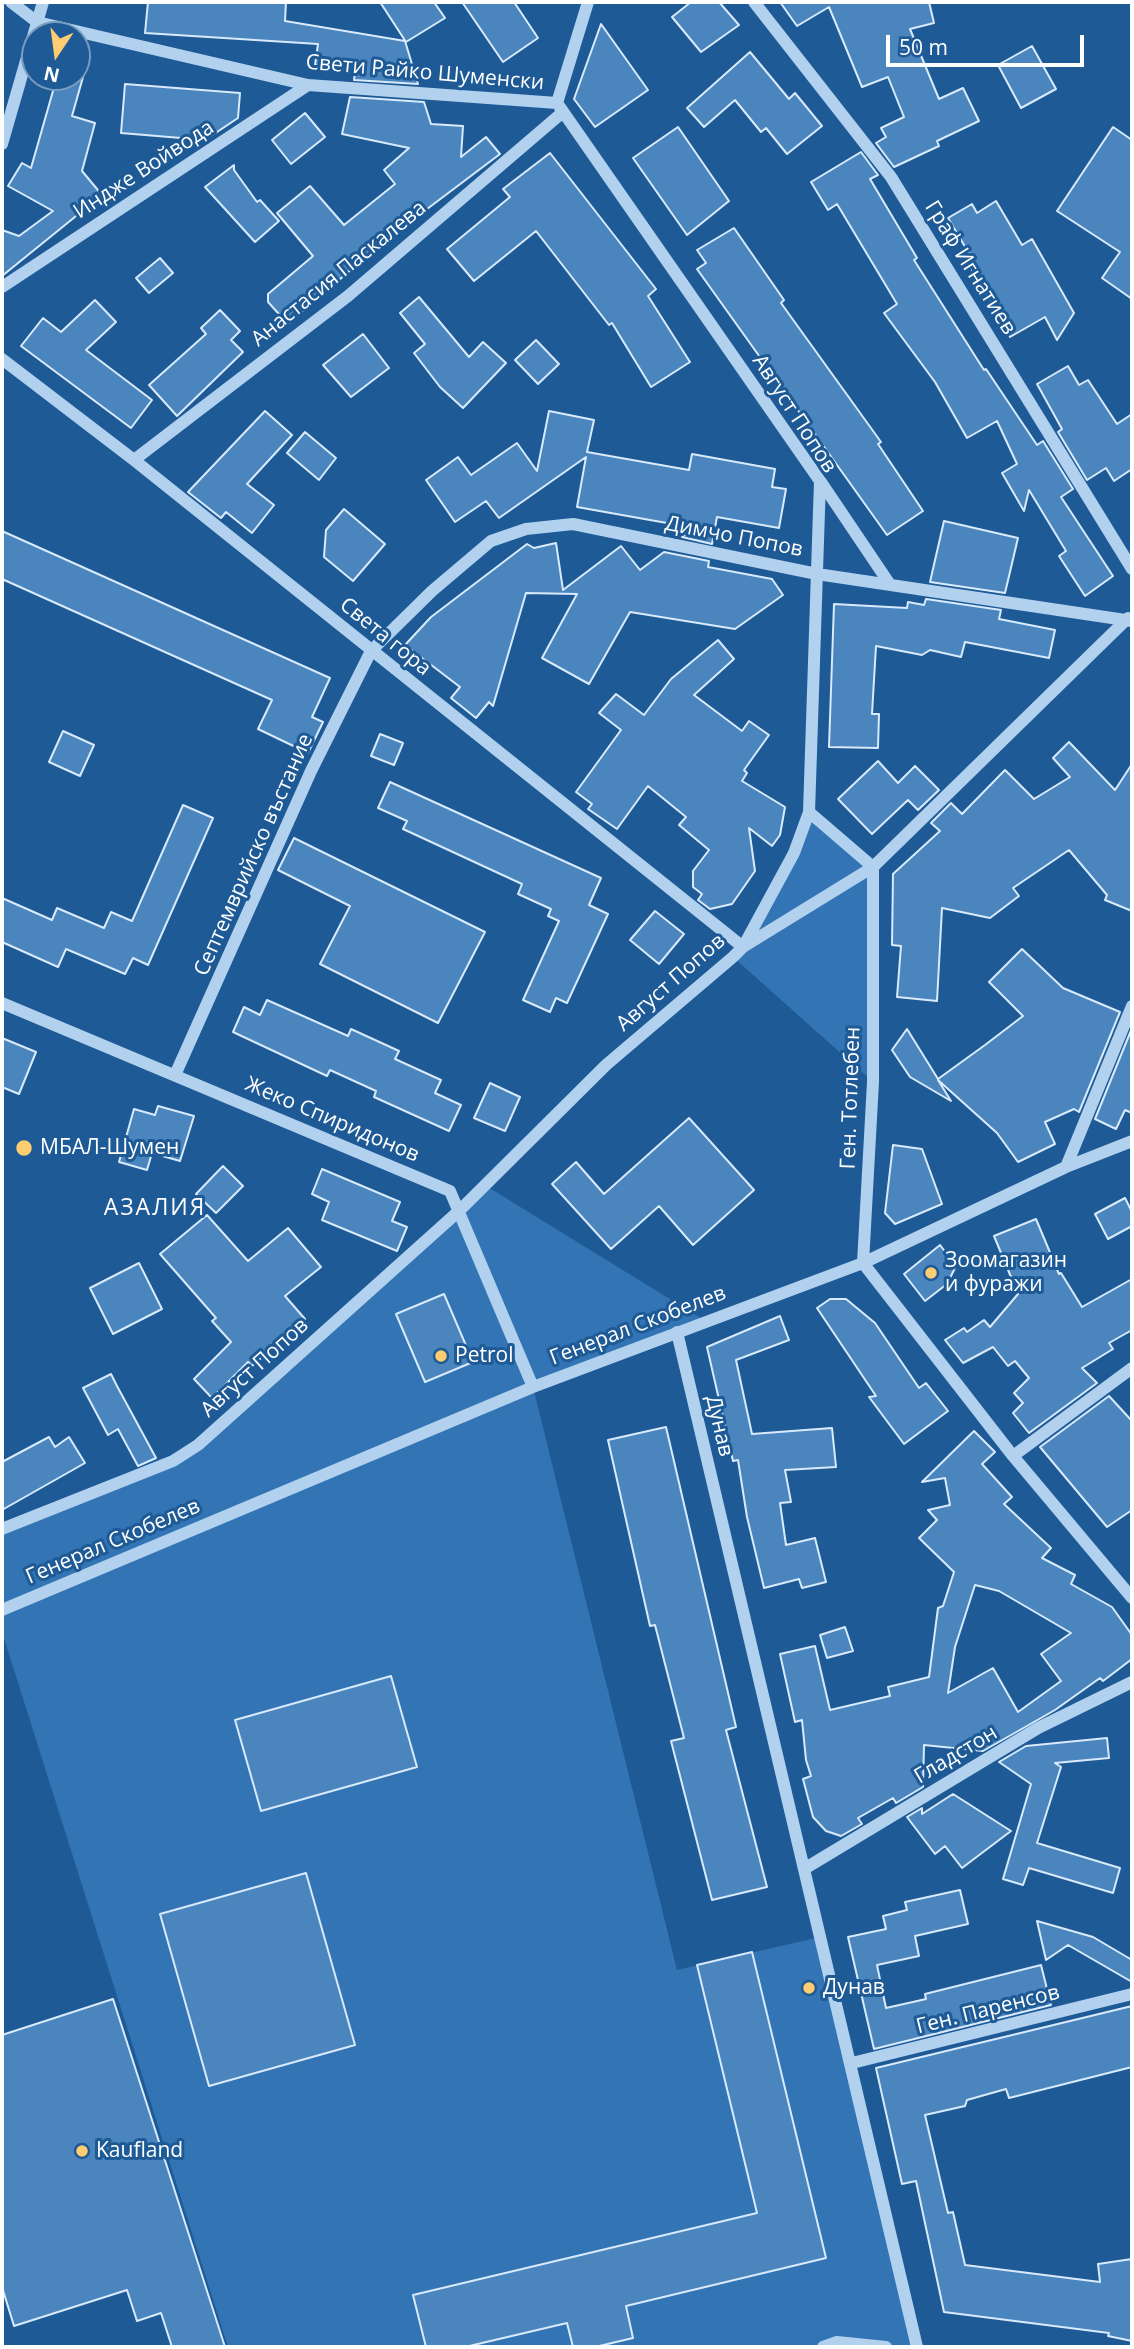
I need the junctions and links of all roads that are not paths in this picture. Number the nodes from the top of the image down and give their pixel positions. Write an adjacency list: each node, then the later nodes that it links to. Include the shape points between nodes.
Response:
1 (11, 2): 5 (street, Свети Райко Шуменски)
2 (43, 2): 6 (street)
3 (588, 2): 10 (street)
4 (754, 2): 16 (street, Граф Игнатиев, via 891,177)
5 (36, 21)
6 (37, 21)
7 (91, 35): 9 (street, Свети Райко Шуменски)
8 (21, 78): 11 (street)
9 (308, 85): 10 (street, Свети Райко Шуменски); 12 (street, Индже Войвода)
10 (560, 107): 14 (street, Анастасия Паскалева, via 348,296); 15 (street, Август Попов)
11 (2, 144)
12 (2, 287)
13 (2, 359): 14 (street, Света гора)
14 (134, 460): 20 (street, Света гора)
15 (820, 481): 17 (street, Август Попов); 18 (street)
16 (1132, 569)
17 (817, 574): 18 (street, Димчо Попов); 20 (street, Димчо Попов, via 573,524 526,528 491,541); 21 (street, Август Попов)
18 (889, 583): 19 (street, Димчо Попов)
19 (1130, 618): 22 (street)
20 (371, 651): 23 (street, Света гора); 26 (street, Септемврийско въстание, via 311,771)
21 (809, 812): 22 (street); 23 (street, Август Попов, via 794,853)
22 (873, 867): 23 (street); 30 (street, Ген. Тотлебен, via 873,1082)
23 (743, 947): 29 (street, Август Попов, via 606,1065)
24 (2, 1003): 26 (street, Жеко Спиридонов)
25 (1132, 1006): 28 (street)
26 (175, 1075): 29 (street, Жеко Спиридонов, via 450,1191)
27 (1132, 1141): 28 (street, Генерал Скобелев)
28 (1066, 1167): 30 (street, Генерал Скобелев)
29 (460, 1210): 33 (street, Жеко Спиридонов); 35 (street, Август Попов, via 198,1445 173,1461)
30 (863, 1262): 31 (street, Генерал Скобелев); 34 (street)
31 (677, 1332): 33 (street, Генерал Скобелев); 39 (street, Дунав)
32 (1132, 1368): 34 (street)
33 (533, 1387): 37 (street, Генерал Скобелев)
34 (1013, 1456): 36 (street)
35 (2, 1529)
36 (1132, 1598)
37 (2, 1610)
38 (1132, 1682): 39 (street, Гладстон, via 1038,1728)
39 (804, 1869): 41 (street, Дунав)
40 (1132, 1994): 41 (street, Ген. Паренсов)
41 (852, 2063): 44 (street, Дунав)
42 (823, 2347): 43 (street, via 837,2342)
43 (886, 2347)
44 (917, 2347)

